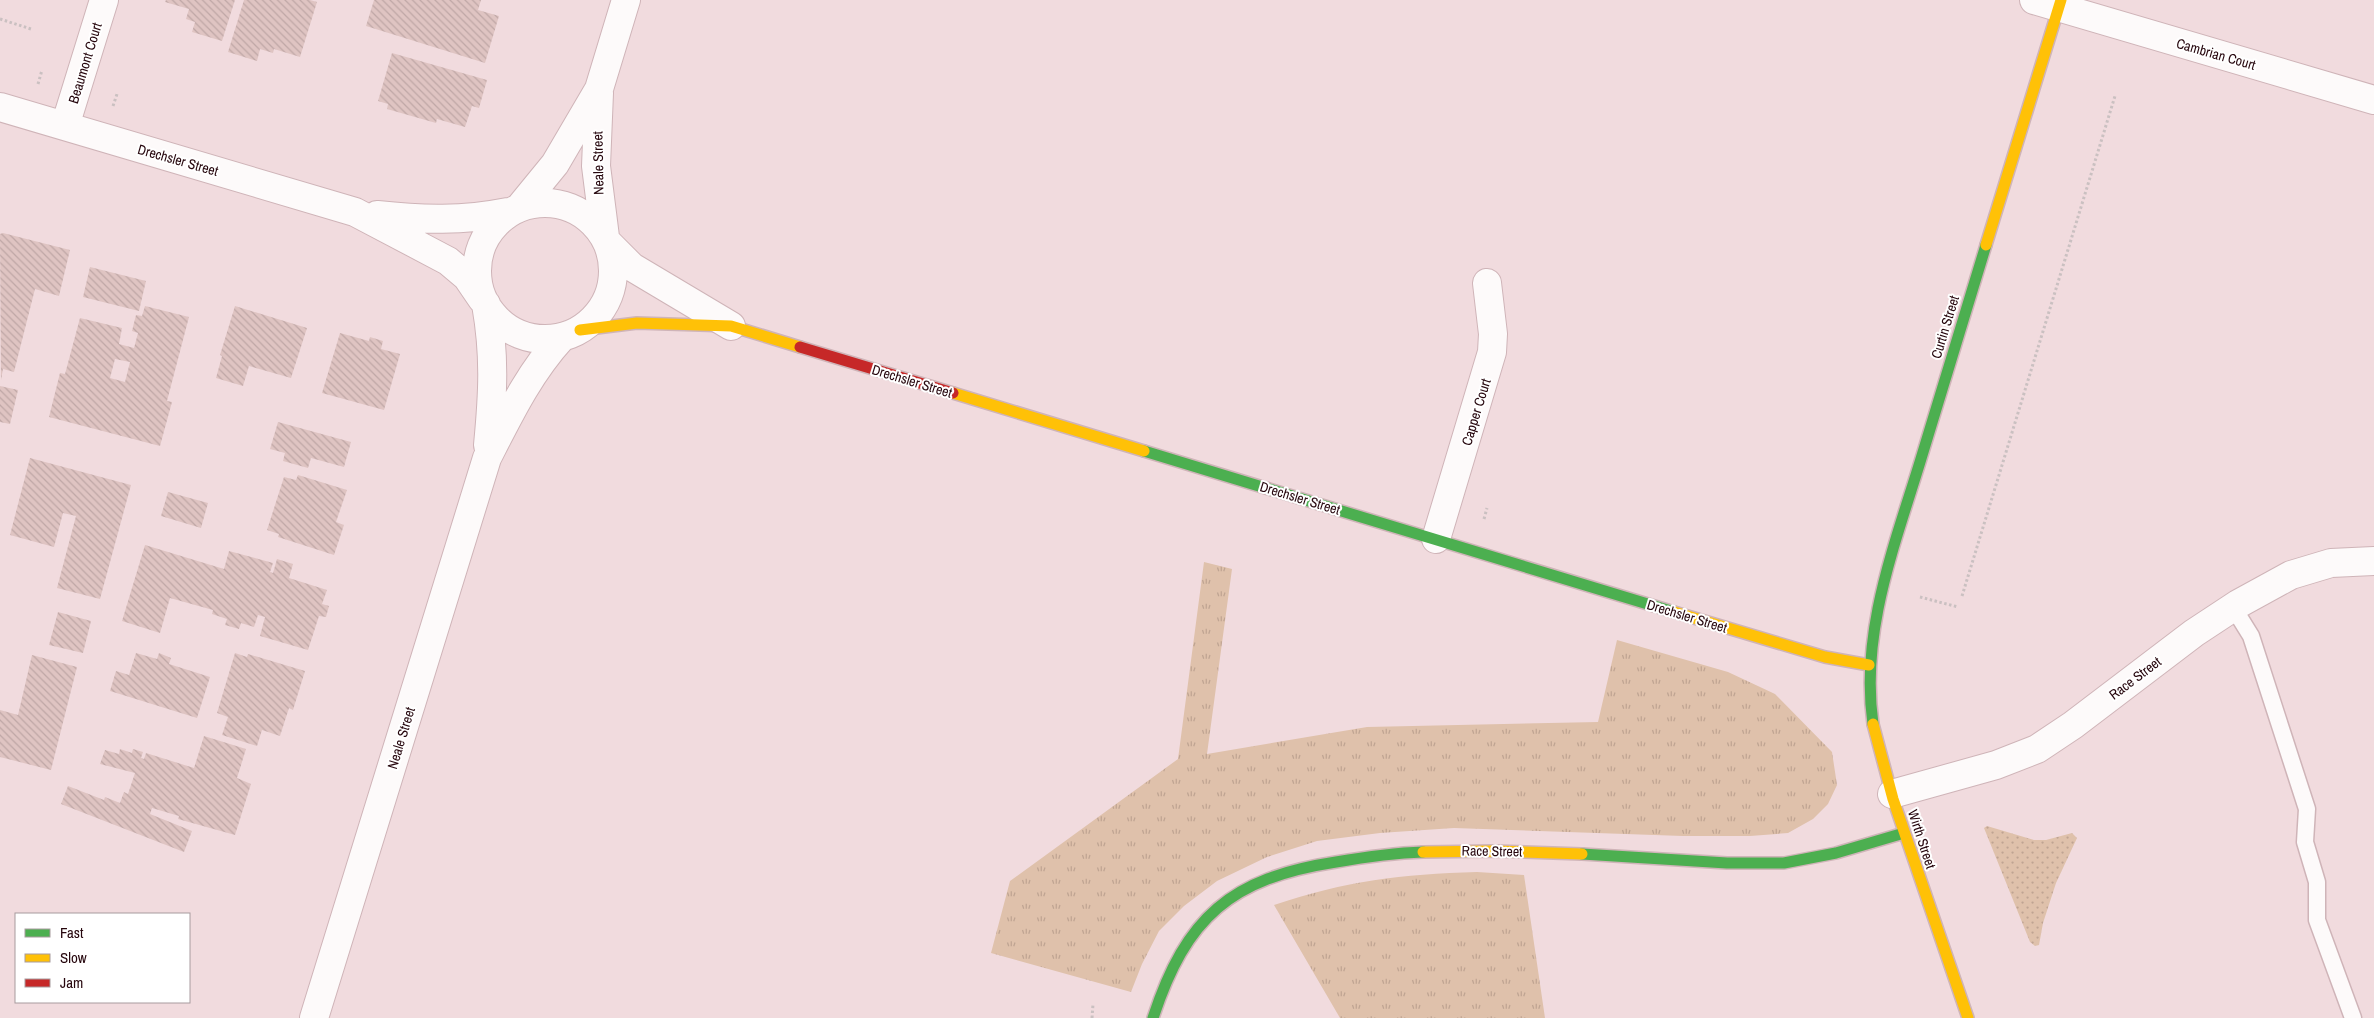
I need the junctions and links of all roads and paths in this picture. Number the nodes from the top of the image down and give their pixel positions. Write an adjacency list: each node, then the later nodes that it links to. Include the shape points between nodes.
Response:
1 (104, 0): 10 (street, Beaumont Court)
2 (626, 0): 6 (street, Neale Street)
3 (2051, 3): 8 (street, Cambrian Court); 25 (street, Curtin Street, via 1897,536 1876,614)
4 (0, 19): 5 (path)
5 (31, 29)
6 (599, 88): 11 (street, Neale Street, via 555,164); 13 (street, Neale Street, via 596,166)
7 (2115, 96): 21 (path)
8 (2374, 100)
9 (0, 106): 10 (street, Drechsler Street)
10 (65, 126): 12 (street, Drechsler Street)
11 (514, 210): 12 (street, Drechsler Street, via 443,220); 13 (street, via 546,202 566,205 584,214); 15 (street, via 493,226 482,242 477,282)
12 (355, 212): 15 (street, Drechsler Street, via 448,261 467,277)
13 (607, 240): 16 (street, Drechsler Street, via 632,266); 17 (street, via 614,263 611,289 595,318)
14 (1487, 283): 19 (street, Capper Court, via 1492,352)
15 (484, 302): 17 (street, via 493,316 507,328 524,336 543,339); 18 (street, Neale Street, via 492,338 494,372)
16 (731, 326): 17 (street, Drechsler Street, via 646,321 613,323); 19 (street, Drechsler Street)
17 (571, 334): 18 (street, Neale Street, via 549,352 519,395)
18 (487, 458): 29 (street, Neale Street)
19 (1436, 538): 25 (street, Drechsler Street, via 1785,646)
20 (2374, 561): 24 (street, Race Street, via 2312,567 2290,575)
21 (1962, 596)
22 (1920, 597): 23 (path)
23 (1958, 607)
24 (2233, 607): 26 (street, Race Street, via 2037,749 1996,765); 33 (lane, via 2251,636 2307,809 2305,842 2318,882 2317,920)
25 (1869, 665): 26 (street, Wirth Street, via 1870,698 1877,739)
26 (1892, 794): 27 (street, Wirth Street)
27 (1904, 833): 31 (street, Race Street, via 1825,857 1767,864 1514,851 1426,851 1353,858 1293,870 1230,896 1203,920 1168,973); 32 (street, Wirth Street)
28 (1093, 1004): 30 (path)
29 (314, 1018)
30 (1092, 1018)
31 (1153, 1018)
32 (1968, 1018)
33 (2353, 1018)

